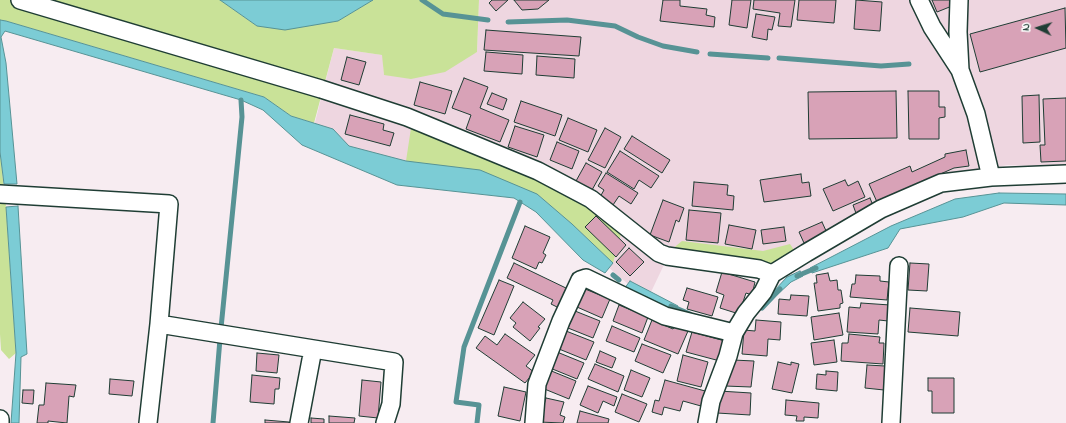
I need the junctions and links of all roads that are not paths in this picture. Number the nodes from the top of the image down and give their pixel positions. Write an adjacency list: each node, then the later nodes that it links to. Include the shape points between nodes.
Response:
1 (20, 0): 9 (street, via 407,117 538,171 592,199 659,253 759,269)
2 (919, 0): 4 (street, via 932,27)
3 (959, 0): 4 (street)
4 (960, 70): 6 (street, via 976,114)
5 (1066, 174): 6 (street)
6 (991, 177): 9 (street, via 941,183 881,210)
7 (0, 194): 10 (street, via 169,204)
8 (899, 266): 20 (street)
9 (772, 274): 11 (street, via 763,292)
10 (159, 324): 12 (street); 15 (street)
11 (734, 333): 18 (street, via 665,316 586,278 580,280 537,384); 19 (street, via 711,401)
12 (313, 348): 16 (street); 17 (street, via 394,362 391,404)
13 (0, 419): 14 (street)
14 (0, 423)
15 (148, 423)
16 (299, 423)
17 (385, 423)
18 (534, 423)
19 (707, 423)
20 (891, 423)

